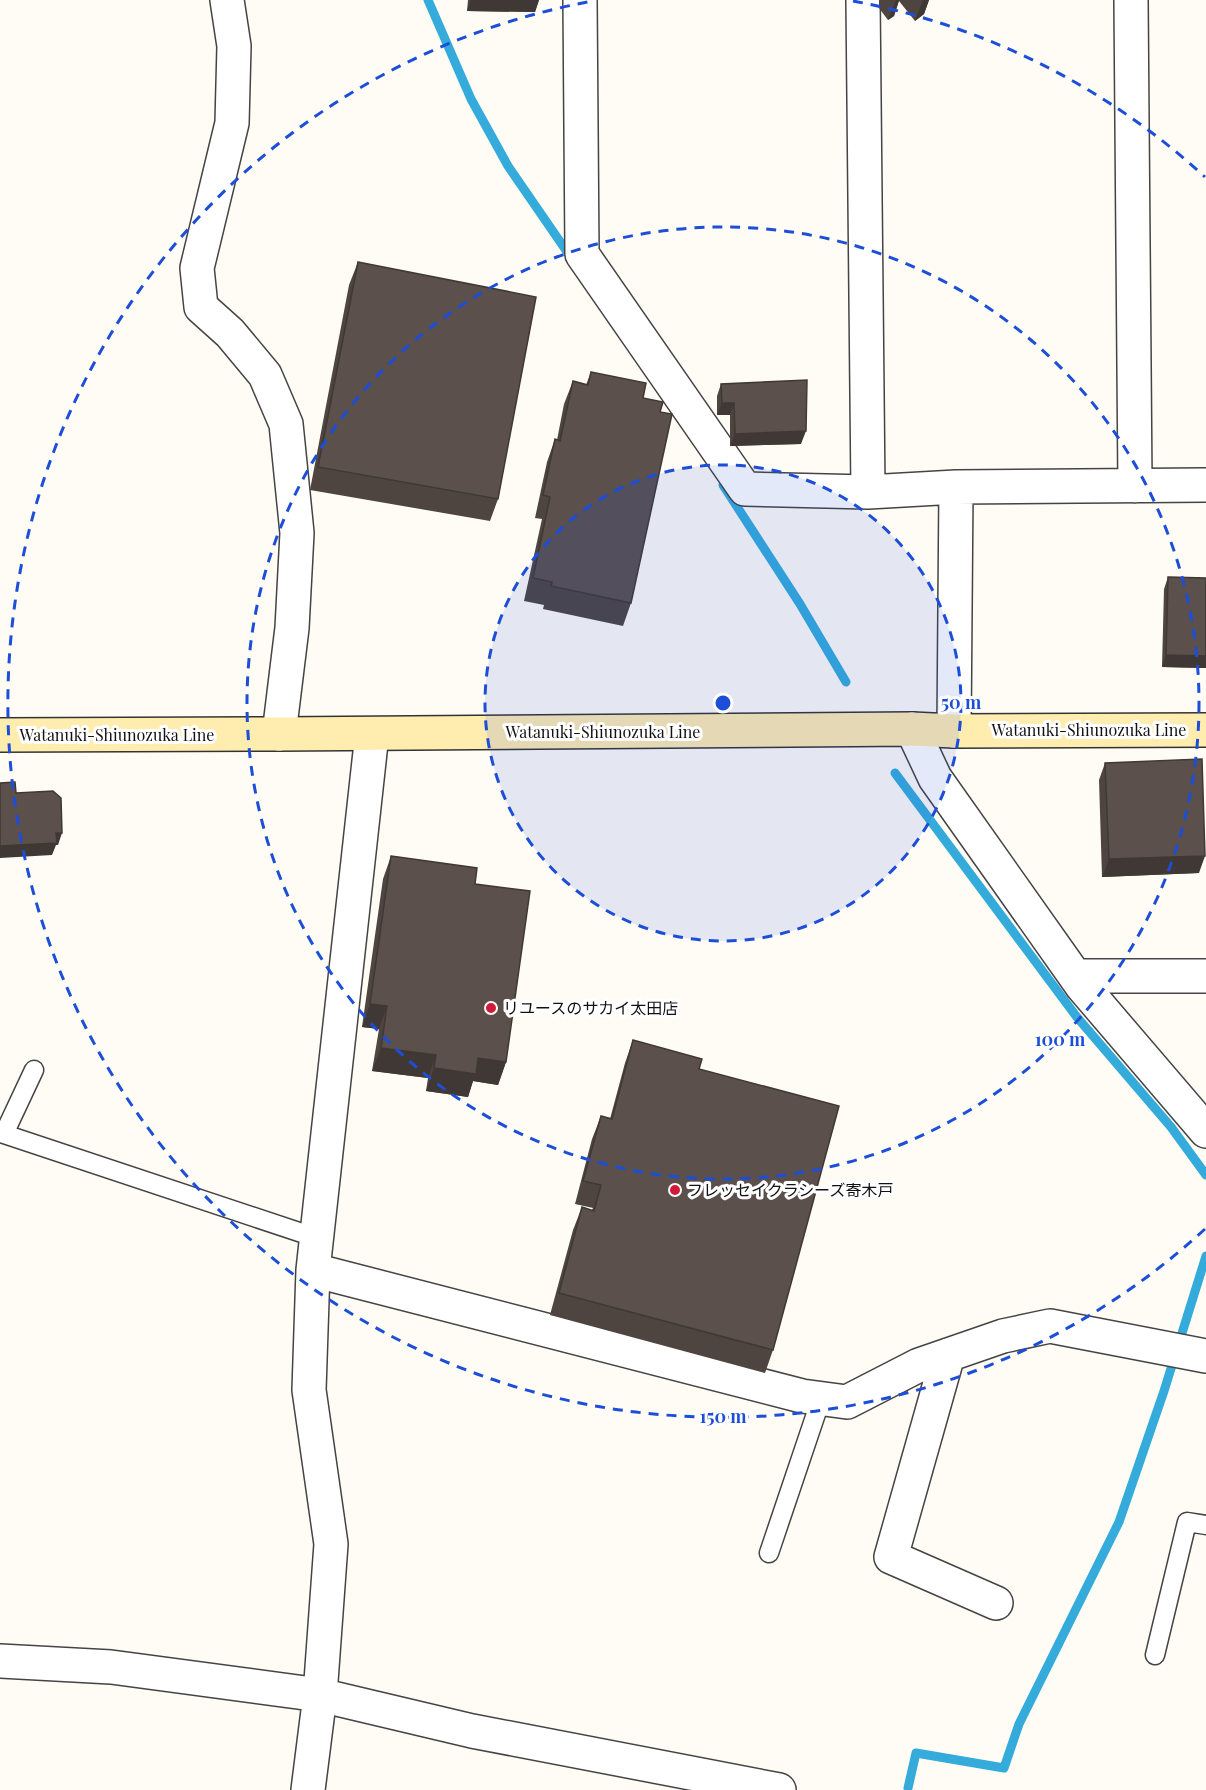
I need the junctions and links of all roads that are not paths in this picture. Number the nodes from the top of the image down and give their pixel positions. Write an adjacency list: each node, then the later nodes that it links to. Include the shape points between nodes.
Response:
1 (227, 0): 12 (street, via 234,46 232,123 197,268 201,307 230,333 265,375 286,424 297,533 292,627)
2 (580, 0): 8 (street, via 582,254 746,489)
3 (863, 0): 8 (street)
4 (1131, 0): 6 (street)
5 (1206, 485): 6 (street)
6 (1135, 486): 7 (street)
7 (956, 487): 8 (street); 11 (street)
8 (868, 492)
9 (912, 729): 11 (main road, Watanuki-Shiunozuka Line); 13 (main road, Watanuki-Shiunozuka Line); 15 (street, via 935,778)
10 (1206, 730): 11 (main road, Watanuki-Shiunozuka Line)
11 (954, 731)
12 (279, 734): 13 (main road, Watanuki-Shiunozuka Line); 14 (main road, Watanuki-Shiunozuka Line)
13 (372, 734): 19 (street)
14 (0, 735)
15 (1075, 976): 16 (street); 18 (street)
16 (1206, 976)
17 (34, 1070): 19 (lane, via 4,1134)
18 (1206, 1131)
19 (317, 1238): 20 (street)
20 (313, 1270): 23 (street); 29 (street, via 309,1390 331,1544)
21 (948, 1355): 22 (street, via 1003,1336 1050,1326); 23 (street, via 919,1365 847,1402); 26 (street, via 891,1557)
22 (1206, 1356)
23 (821, 1399): 25 (lane)
24 (1206, 1525): 27 (lane, via 1187,1522)
25 (769, 1553)
26 (996, 1603)
27 (1155, 1655)
28 (0, 1661): 29 (street, via 111,1667)
29 (320, 1695): 30 (street); 31 (street, via 472,1731)
30 (308, 1790)
31 (779, 1790)

